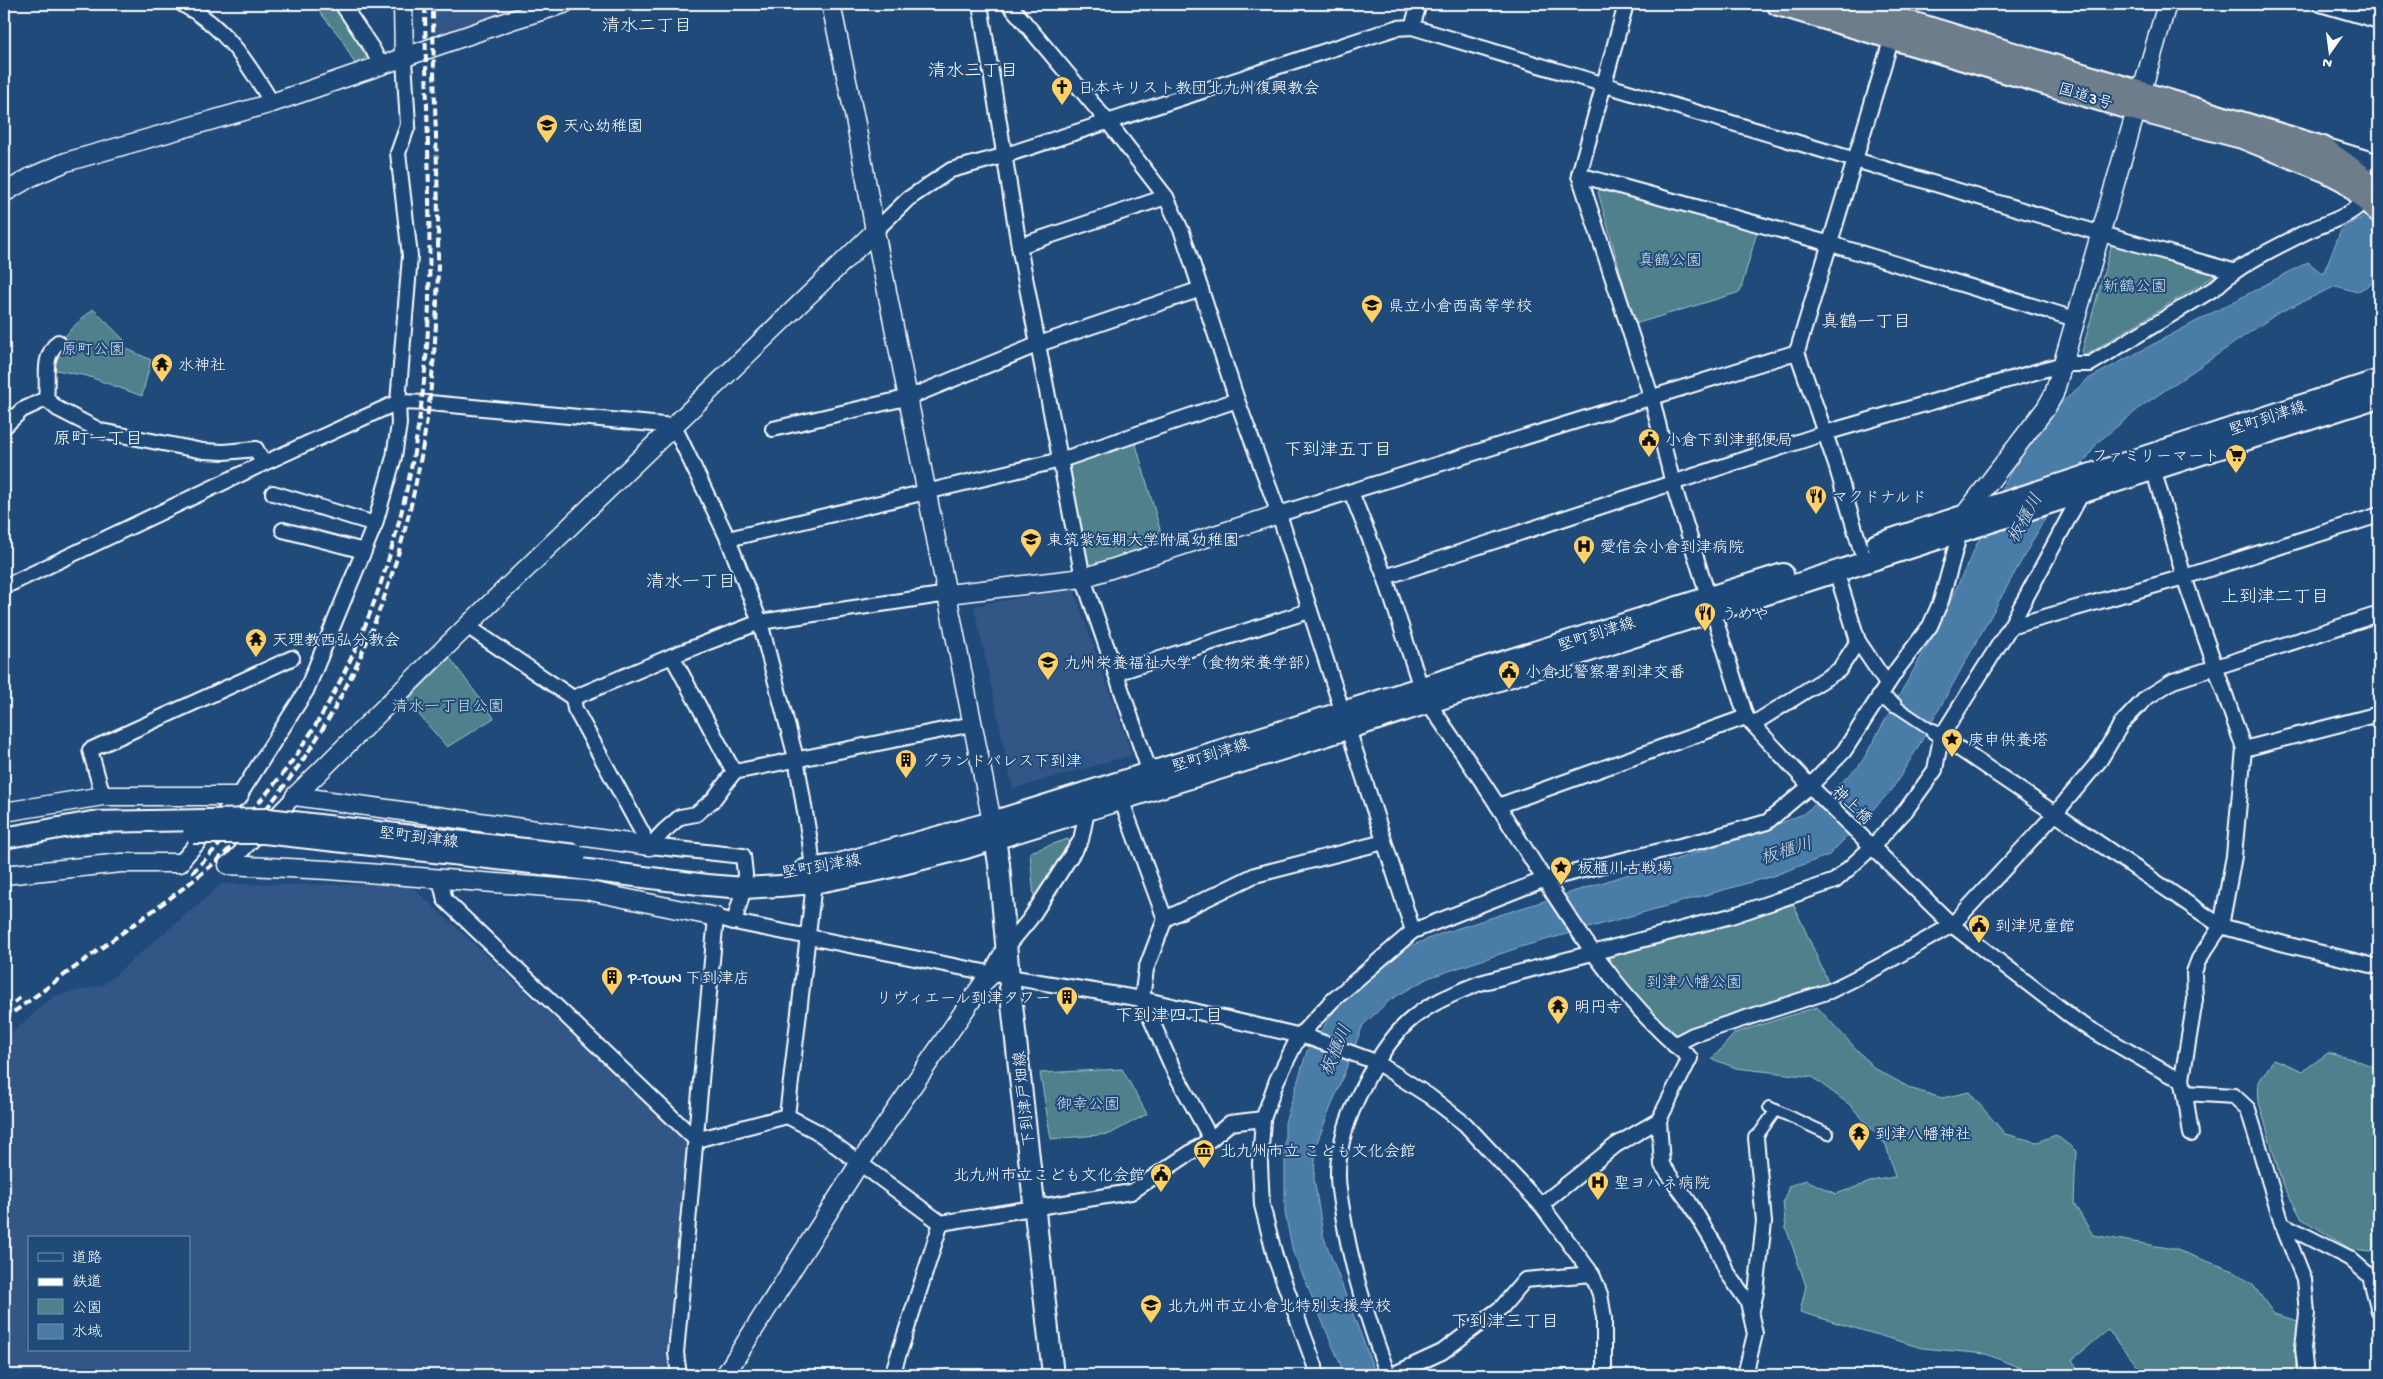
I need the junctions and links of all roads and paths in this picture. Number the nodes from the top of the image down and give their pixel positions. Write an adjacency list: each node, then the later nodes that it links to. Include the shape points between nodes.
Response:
1 (342, 4): 18 (street, via 374,50)
2 (403, 4): 17 (street)
3 (564, 4): 17 (street)
4 (830, 4): 29 (street)
5 (980, 4): 23 (street)
6 (1009, 4): 22 (street)
7 (1418, 4): 16 (street)
8 (1626, 4): 19 (street)
9 (1778, 4): 14 (highway, 国道3号)
10 (1848, 4): 14 (highway, 国道3号)
11 (2167, 4): 20 (street)
12 (2320, 4): 15 (street)
13 (190, 5): 21 (street, via 223,32 242,54)
14 (1897, 20): 20 (highway, 国道3号); 24 (street)
15 (2379, 21)
16 (1412, 27): 19 (street); 22 (street, via 1396,28)
17 (404, 59): 18 (street); 46 (street, via 408,125 398,153 410,256)
18 (381, 66): 21 (street)
19 (1604, 84): 24 (street); 25 (street)
20 (2139, 101): 26 (highway, 国道3号, via 2242,137 2346,181); 26 (highway, 国道3号, via 2323,148); 30 (street)
21 (272, 103): 27 (street, via 66,162)
22 (1108, 122): 23 (street); 28 (street)
23 (1003, 156): 29 (street, via 951,170 908,199); 32 (street)
24 (1856, 161): 30 (street); 31 (street)
25 (1579, 175): 31 (street); 44 (street)
26 (2377, 184): 33 (street, via 2356,209)
27 (4, 193)
28 (1166, 197): 32 (street); 34 (street, via 1182,232)
29 (875, 231): 41 (street); 47 (street)
30 (2102, 234): 33 (street); 35 (street)
31 (1831, 244): 35 (street); 38 (street)
32 (1019, 246): 37 (street)
33 (2233, 271): 39 (street, via 2216,288 2090,364)
34 (1201, 289): 37 (street); 45 (street)
35 (2075, 319): 39 (street)
36 (58, 342): 43 (street, via 47,360)
37 (1039, 344): 41 (street); 51 (street)
38 (1797, 352): 44 (street); 50 (street)
39 (2063, 364): 50 (street); 61 (street, via 2046,408)
40 (2379, 380): 52 (main road, 堅町到津線)
41 (910, 397): 49 (street); 56 (street)
42 (2379, 398): 52 (main road, 堅町到津線)
43 (46, 399): 48 (street, via 22,410); 53 (street, via 101,431 203,451 256,449)
44 (1652, 399): 54 (street); 57 (street)
45 (1237, 400): 51 (street); 59 (street)
46 (398, 402): 47 (street); 53 (street); 62 (street, via 400,424 394,457)
47 (674, 426): 64 (street); 77 (street)
48 (4, 427)
49 (773, 429)
50 (1824, 433): 54 (street); 65 (street)
51 (1061, 460): 56 (street); 69 (street)
52 (2152, 462): 55 (main road, 堅町到津線); 68 (street)
53 (260, 464): 71 (street)
54 (1673, 484): 70 (street); 73 (street)
55 (2084, 484): 61 (main road, 堅町到津線); 61 (main road, 堅町到津線, via 2064,499); 78 (street)
56 (928, 490): 64 (street); 72 (street)
57 (1352, 492): 59 (street); 70 (street)
58 (273, 493): 62 (street)
59 (1279, 514): 69 (street); 74 (street)
60 (2379, 515): 68 (street)
61 (1970, 521): 65 (main road, 堅町到津線); 67 (main road, 堅町到津線); 84 (street, via 1930,626)
62 (375, 524): 66 (street)
63 (283, 530): 66 (street)
64 (728, 539): 76 (street)
65 (1861, 550): 73 (main road, 堅町到津線)
66 (364, 551): 100 (street, via 306,691)
67 (1836, 571): 73 (main road, 堅町到津線); 79 (street)
68 (2184, 577): 78 (street); 82 (street)
69 (1083, 578): 72 (street); 83 (street)
70 (1385, 578): 85 (street)
71 (4, 587)
72 (948, 594): 76 (street); 92 (street)
73 (1710, 605): 85 (main road, 堅町到津線); 90 (street)
74 (1309, 611): 83 (street); 91 (street)
75 (2379, 614): 82 (street)
76 (760, 622): 80 (street); 95 (street)
77 (467, 626): 87 (street); 101 (street)
78 (2010, 627): 93 (street)
79 (1858, 641): 84 (street); 90 (street, via 1839,670)
80 (672, 656): 87 (street); 96 (street)
81 (292, 658): 99 (street, via 90,750)
82 (2215, 666): 94 (street); 106 (street, via 2173,681 2146,698 2122,723 2100,760)
83 (1116, 673): 97 (street)
84 (1887, 684): 86 (street)
85 (1424, 695): 91 (main road, 堅町到津線); 103 (street)
86 (1879, 696): 88 (street); 98 (street, via 1844,751)
87 (573, 698): 110 (street, via 575,709)
88 (1894, 705): 93 (street)
89 (2379, 714): 94 (street)
90 (1749, 720): 98 (street, 神上橋); 103 (street)
91 (1344, 721): 97 (main road, 堅町到津線); 102 (main road, 堅町到津線); 109 (street)
92 (973, 724): 95 (street); 107 (street)
93 (1937, 734): 106 (street); 111 (street, via 1935,770 1906,810)
94 (2244, 749): 125 (street, via 2234,856)
95 (796, 758): 96 (street); 117 (street)
96 (734, 772): 110 (street, via 713,800 696,814 680,817)
97 (1150, 773): 107 (main road, 堅町到津線)
98 (1810, 786): 111 (street, 神上橋); 120 (street, via 1767,822)
99 (103, 796): 100 (street); 105 (street)
100 (239, 796): 114 (street)
101 (295, 796): 110 (street); 115 (street)
102 (1121, 799): 104 (main road, 堅町到津線); 122 (street)
103 (1498, 806): 120 (street)
104 (1087, 811): 107 (main road, 堅町到津線); 128 (street, via 1081,840 1030,919)
105 (4, 812)
106 (2055, 814): 124 (street); 125 (street)
107 (994, 831): 117 (main road, 堅町到津線, via 879,870); 128 (main road, 下到津戸畑線)
108 (4, 838): 113 (main road, 堅町到津線, bridge, via 92,822 268,819)
109 (1384, 842): 122 (street, via 1255,875); 126 (street)
110 (647, 846): 119 (street, via 743,856)
111 (1872, 847): 124 (street, 神上橋); 129 (street, via 1835,881 1731,916)
112 (4, 850): 113 (main road, 堅町到津線, bridge, via 94,835 264,833)
113 (574, 861): 119 (main road, 堅町到津線, via 709,872)
114 (180, 863): 116 (street, via 121,863)
115 (228, 865): 118 (street)
116 (4, 875)
117 (814, 876): 119 (main road, 堅町到津線); 127 (street)
118 (440, 879): 121 (street, via 585,890); 145 (street, via 445,900)
119 (744, 881): 123 (street)
120 (1546, 885): 126 (street); 129 (street)
121 (716, 917): 123 (street); 145 (street)
122 (1166, 919): 132 (street, via 1146,969)
123 (734, 922): 127 (street)
124 (1952, 925): 134 (street, via 1830,991 1693,1035); 136 (street, 神上橋, via 2078,1022)
125 (2221, 926): 130 (street); 136 (street, via 2194,972 2195,1000)
126 (1413, 931): 133 (street, via 1332,1001)
127 (807, 936): 131 (street); 138 (street)
128 (1007, 948): 131 (main road, 下到津戸畑線)
129 (1589, 948): 134 (street, via 1653,1026); 135 (street, via 1446,997 1417,1013 1396,1033)
130 (2379, 966)
131 (1001, 975): 132 (street); 146 (street, via 984,982); 148 (main road, 下到津戸畑線)
132 (1142, 999): 133 (street); 144 (street, via 1174,1071)
133 (1305, 1037): 135 (street); 139 (street, via 1277,1080)
134 (1674, 1045): 140 (street, via 1690,1058)
135 (1376, 1062): 147 (street, via 1430,1096 1465,1124); 160 (street, via 1355,1100 1345,1129 1338,1160 1338,1187 1363,1307)
136 (2182, 1079): 137 (street)
137 (2185, 1093): 142 (street); 150 (street, via 2234,1096 2248,1110)
138 (787, 1116): 145 (street); 146 (street, via 816,1131)
139 (1263, 1119): 144 (street, via 1230,1124); 159 (street, via 1262,1204 1276,1260)
140 (1659, 1120): 147 (street, via 1616,1145); 154 (street, via 1662,1165 1716,1247 1727,1272 1748,1302)
141 (1828, 1134): 143 (street, via 1772,1109)
142 (2192, 1134)
143 (1756, 1138): 154 (street, via 1764,1222)
144 (1212, 1139): 148 (street, via 1131,1192)
145 (696, 1140): 155 (street, via 676,1353)
146 (859, 1164): 149 (street); 156 (street)
147 (1541, 1205): 151 (street)
148 (1035, 1209): 149 (street); 158 (main road, 下到津戸畑線)
149 (941, 1223): 157 (street)
150 (2282, 1224): 152 (street); 164 (street, via 2304,1279)
151 (1592, 1274): 161 (street, via 1525,1280 1502,1307 1442,1352); 162 (street, via 1604,1318)
152 (2375, 1275): 153 (street)
153 (2379, 1311)
154 (1751, 1315): 163 (street, via 1755,1334)
155 (679, 1375)
156 (725, 1375)
157 (892, 1375)
158 (1053, 1375)
159 (1316, 1375)
160 (1388, 1375)
161 (1392, 1375)
162 (1604, 1375)
163 (1745, 1375)
164 (2306, 1375)

